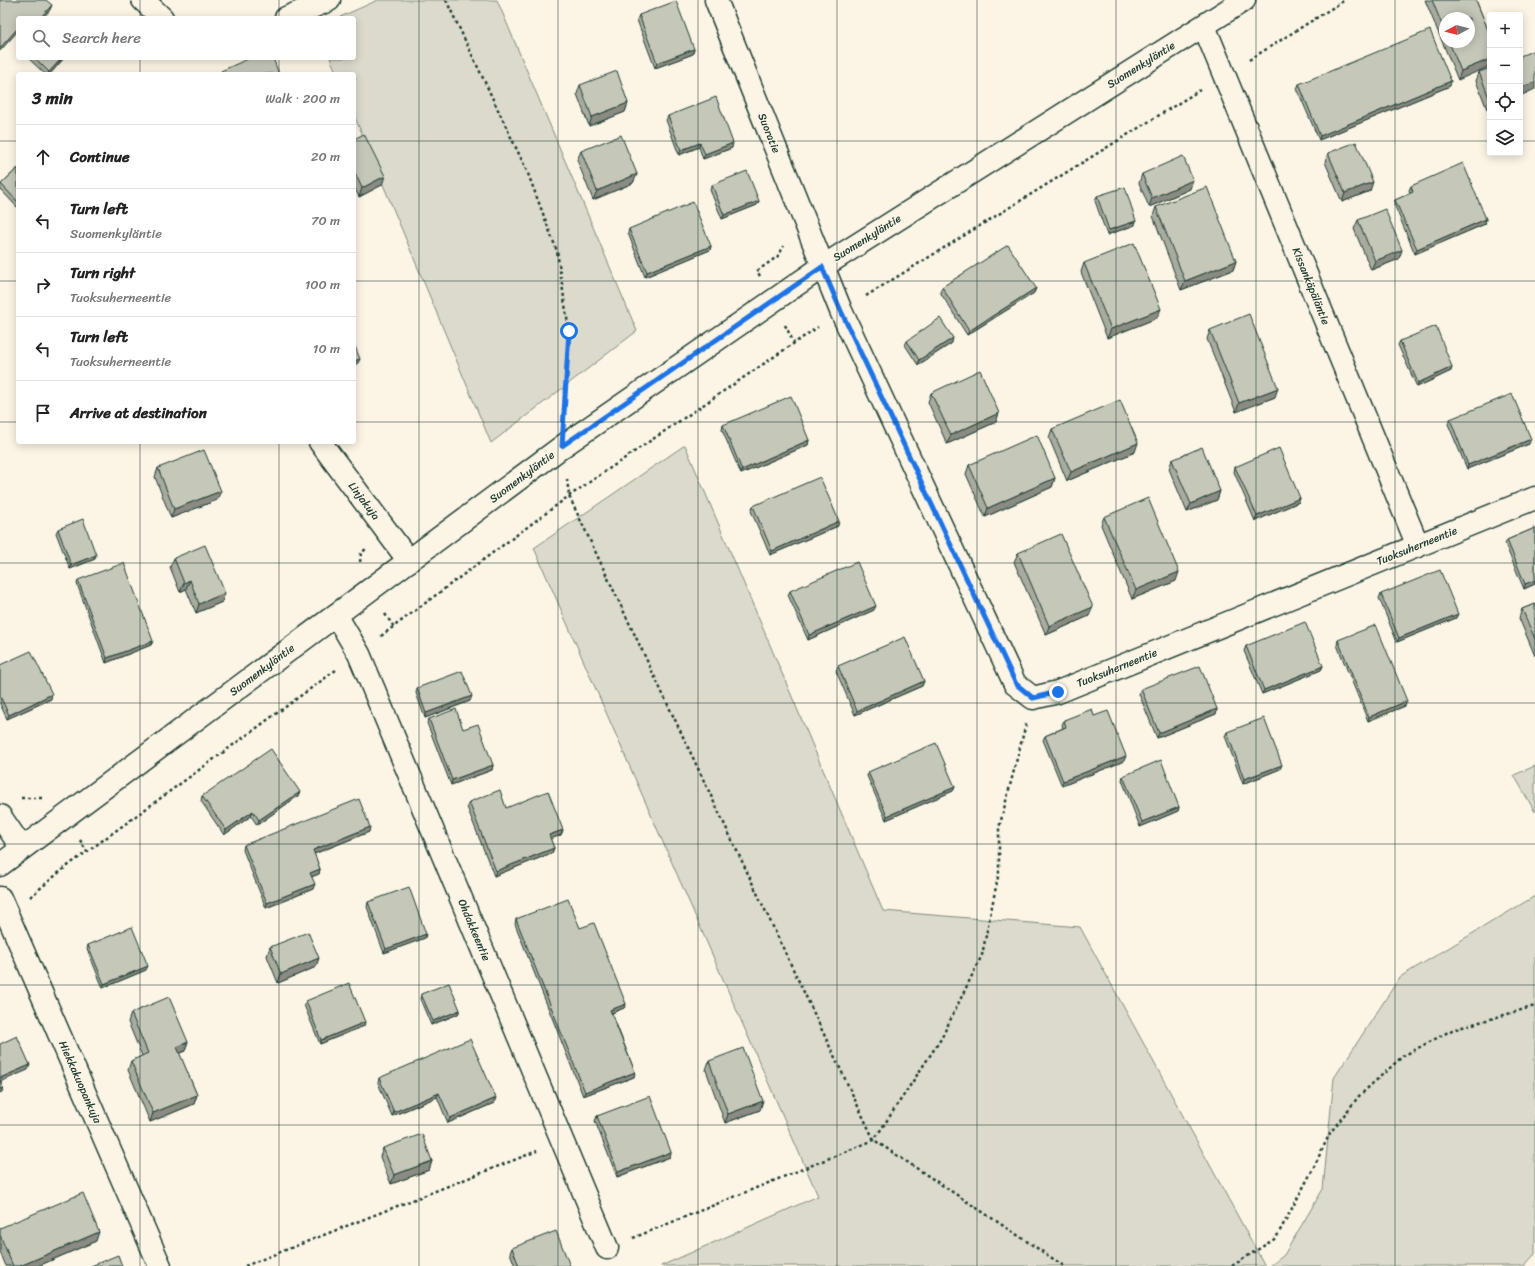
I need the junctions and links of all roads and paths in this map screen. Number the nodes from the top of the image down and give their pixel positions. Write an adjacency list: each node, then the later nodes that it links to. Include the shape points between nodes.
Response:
1 (143, 0): 7 (street)
2 (329, 0): 8 (street)
3 (446, 0): 14 (path, via 526,171 557,251 569,331)
4 (716, 0): 11 (street, Suoratie)
5 (1244, 0): 9 (street, Suomenkyläntie)
6 (1345, 0): 10 (path)
7 (160, 16)
8 (291, 16)
9 (1204, 26): 10 (street, Kissankäpäläntie); 11 (street, Suomenkyläntie)
10 (1224, 75): 12 (path); 17 (street, Kissankäpäläntie)
11 (822, 267): 12 (street); 14 (street, Suomenkyläntie)
12 (841, 311): 15 (path); 21 (street, via 1016,684)
13 (321, 444): 18 (street, Linjakuja)
14 (562, 446): 15 (path); 18 (street, Suomenkyläntie)
15 (569, 496): 20 (path); 27 (path)
16 (1535, 498): 17 (street, Tuoksuherneentie)
17 (1418, 546): 21 (street, Tuoksuherneentie, via 1058,692)
18 (409, 561): 19 (street, Suomenkyläntie)
19 (336, 615): 20 (street, Ohdakkeentie); 23 (street, Suomenkyläntie)
20 (359, 654): 25 (path, via 62,870); 28 (street, Ohdakkeentie)
21 (1033, 698): 27 (path, via 999,828 999,872 982,955 941,1038)
22 (0, 816): 23 (street)
23 (22, 848): 24 (street, Suomenkyläntie)
24 (0, 865)
25 (3, 907): 30 (street, Hiekkakuopankuja)
26 (1535, 1006): 33 (path, via 1452,1030 1403,1056 1359,1096 1330,1133 1276,1238)
27 (874, 1140): 29 (path); 32 (path)
28 (562, 1141): 29 (street, Ohdakkeentie); 31 (path)
29 (607, 1248)
30 (160, 1266)
31 (245, 1266)
32 (1064, 1266)
33 (1232, 1266)

